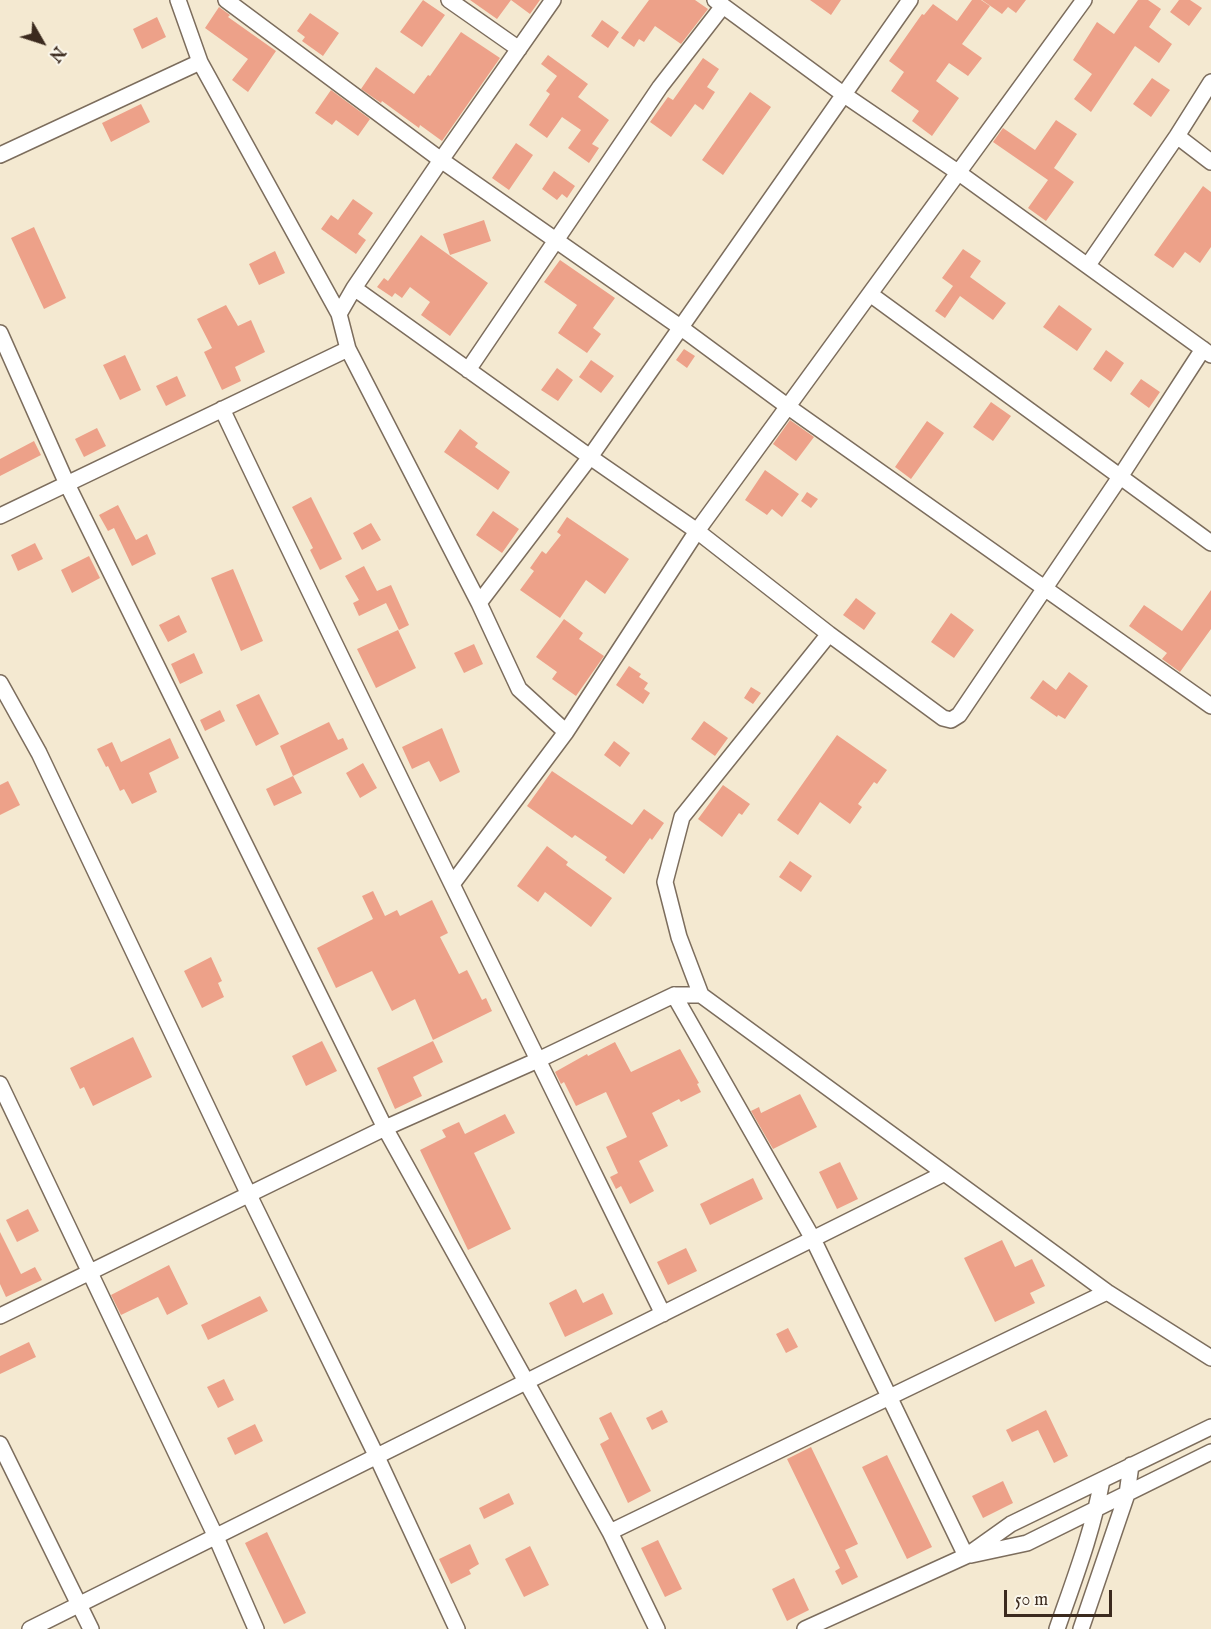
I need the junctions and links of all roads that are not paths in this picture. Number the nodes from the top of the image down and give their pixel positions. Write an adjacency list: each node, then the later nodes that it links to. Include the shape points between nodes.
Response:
1 (177, 0): 9 (street)
2 (226, 0): 14 (street)
3 (449, 0): 8 (street)
4 (553, 0): 8 (street)
5 (910, 0): 11 (street)
6 (1084, 0): 16 (street)
7 (719, 3): 11 (street); 17 (street)
8 (519, 49): 14 (street)
9 (200, 62): 13 (street); 21 (street)
10 (1211, 82): 12 (street)
11 (843, 94): 16 (street); 22 (street)
12 (1177, 136): 15 (street); 18 (street)
13 (0, 155)
14 (441, 160): 17 (street); 19 (street)
15 (1211, 162)
16 (958, 173): 18 (street); 20 (street)
17 (557, 240): 22 (street); 26 (street)
18 (1088, 266): 25 (street)
19 (354, 288): 21 (street); 26 (street)
20 (870, 294): 27 (street); 30 (street)
21 (339, 314): 24 (street)
22 (680, 327): 27 (street); 29 (street)
23 (0, 333): 31 (street)
24 (348, 349): 28 (street); 36 (street)
25 (1207, 352): 30 (street)
26 (468, 370): 29 (street)
27 (787, 406): 33 (street); 35 (street)
28 (222, 409): 31 (street); 41 (street)
29 (590, 457): 33 (street); 36 (street)
30 (1120, 477): 34 (street); 35 (street)
31 (67, 484): 32 (street); 46 (street)
32 (0, 516)
33 (697, 531): 37 (street); 40 (street)
34 (1211, 543)
35 (1045, 588): 37 (street, via 959,715 951,720); 39 (street)
36 (479, 603): 40 (street, via 519,689)
37 (829, 634): 43 (street, via 682,817 665,882 679,937)
38 (0, 683): 48 (street, via 39,753)
39 (1211, 706)
40 (566, 732): 41 (street)
41 (453, 884): 44 (street)
42 (674, 995): 43 (street); 44 (street); 49 (street)
43 (701, 995): 47 (street)
44 (538, 1060): 46 (street); 52 (street)
45 (0, 1084): 50 (street)
46 (385, 1128): 48 (street); 55 (street)
47 (943, 1174): 49 (street); 51 (street)
48 (249, 1195): 50 (street); 60 (street)
49 (813, 1239): 52 (street); 56 (street)
50 (90, 1272): 53 (street); 66 (street)
51 (1107, 1292): 54 (street); 56 (street)
52 (663, 1314): 55 (street)
53 (0, 1316)
54 (1211, 1358)
55 (525, 1382): 60 (street); 65 (street)
56 (890, 1396): 65 (street); 67 (street)
57 (1211, 1427): 61 (street)
58 (0, 1444): 68 (street)
59 (1211, 1452): 63 (street)
60 (377, 1457): 66 (street); 72 (street)
61 (1131, 1466): 62 (street); 63 (street)
62 (1102, 1480): 64 (street); 67 (street, via 1011,1524)
63 (1127, 1494): 64 (street); 76 (street)
64 (1097, 1509): 67 (street, via 1028,1544); 75 (street)
65 (610, 1532): 73 (street)
66 (216, 1537): 68 (street); 71 (street)
67 (966, 1556): 74 (street)
68 (79, 1604): 69 (street); 70 (street)
69 (30, 1629)
70 (91, 1629)
71 (256, 1629)
72 (457, 1629)
73 (657, 1629)
74 (805, 1629)
75 (1058, 1629)
76 (1081, 1629)

